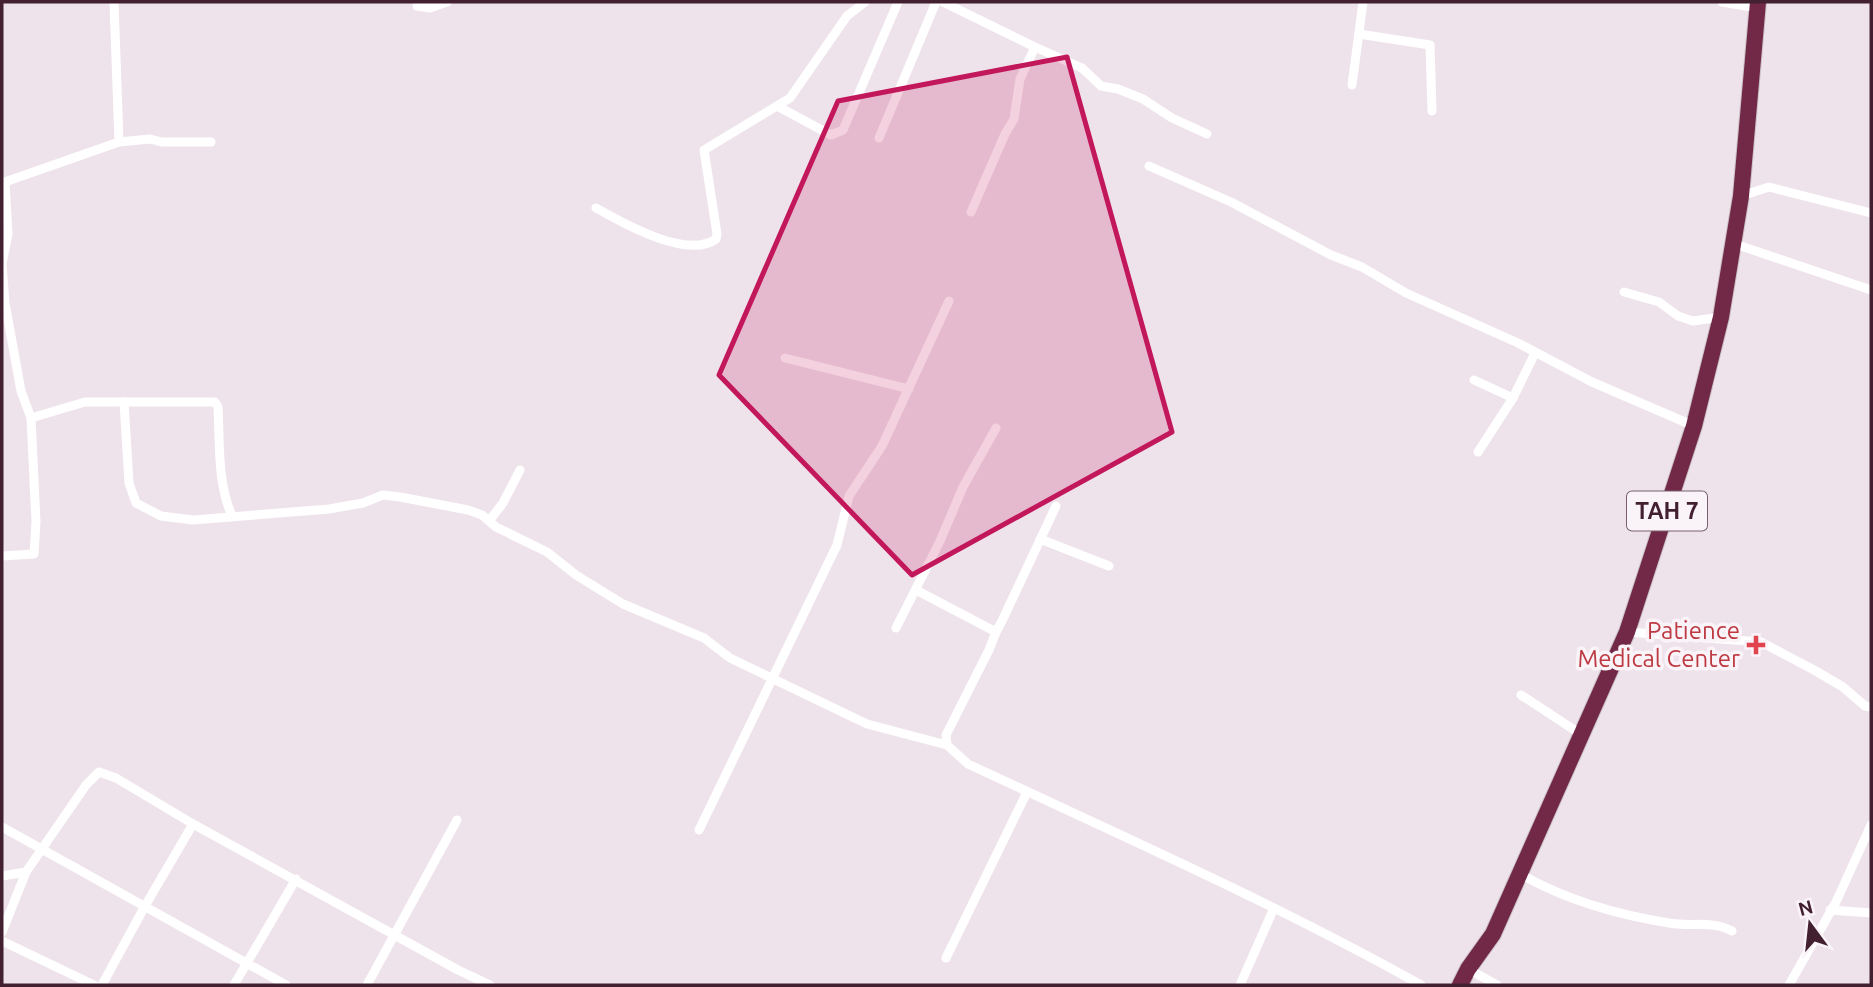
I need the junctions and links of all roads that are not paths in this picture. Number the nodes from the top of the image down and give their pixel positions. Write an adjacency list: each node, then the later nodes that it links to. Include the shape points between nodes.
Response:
1 (114, 2): 18 (street)
2 (447, 2): 10 (street, via 430,8)
3 (865, 2): 14 (street, via 848,16 790,98)
4 (898, 2): 14 (street, via 843,130 831,135)
5 (936, 2): 17 (street)
6 (943, 2): 12 (street)
7 (1363, 2): 11 (street)
8 (1722, 2): 9 (street)
9 (1758, 5): 22 (highway, TAH 7)
10 (417, 6)
11 (1359, 33): 13 (street); 15 (street, via 1430,45)
12 (1035, 47): 16 (street, via 1083,68 1101,86 1143,99); 24 (street, via 1020,79 1014,119)
13 (1352, 85)
14 (777, 106): 23 (street, via 704,150 717,234 713,242 683,243 646,235)
15 (1432, 111)
16 (1208, 134)
17 (879, 138)
18 (120, 142): 19 (street); 21 (street)
19 (211, 142)
20 (1149, 166): 31 (street)
21 (3, 183): 37 (street, via 8,234 2,264 5,303 21,391)
22 (1741, 196): 25 (street, via 1769,187); 26 (highway, TAH 7)
23 (596, 208)
24 (971, 212)
25 (1871, 213)
26 (1732, 243): 27 (street); 30 (highway, TAH 7)
27 (1871, 290)
28 (1625, 292): 30 (street, via 1659,302 1693,321)
29 (949, 301): 34 (street)
30 (1721, 317): 38 (highway, TAH 7)
31 (1535, 353): 35 (street); 38 (street)
32 (785, 358): 34 (street)
33 (1474, 380): 35 (street)
34 (909, 388): 52 (street, via 882,446 849,496 837,545)
35 (1513, 398): 40 (street)
36 (124, 402): 37 (street, via 85,402); 43 (street, via 129,483 136,503 174,518); 43 (street, via 215,402 221,471)
37 (31, 418): 46 (street, via 36,547 34,554)
38 (1694, 426): 51 (highway, TAH 7)
39 (996, 428): 48 (street)
40 (1478, 452)
41 (520, 470): 44 (street)
42 (1056, 506): 45 (street)
43 (232, 516): 44 (street, via 329,509 383,495 468,510)
44 (489, 521): 52 (street, via 547,552 623,604 704,638 730,659)
45 (1040, 539): 47 (street); 50 (street)
46 (2, 556)
47 (1109, 566)
48 (916, 590): 49 (street); 50 (street)
49 (896, 628)
50 (996, 632): 56 (street, via 946,735)
51 (1627, 632): 54 (street, via 1761,642); 55 (highway, TAH 7)
52 (771, 679): 56 (street, via 867,724); 62 (street)
53 (1521, 695): 55 (street)
54 (1871, 707)
55 (1582, 735): 65 (highway, TAH 7)
56 (947, 746): 57 (street, via 968,764)
57 (1027, 792): 69 (street); 76 (street)
58 (457, 820): 74 (street)
59 (193, 824): 63 (street, via 99,772); 67 (street); 68 (street)
60 (1871, 825): 70 (street)
61 (2, 827): 63 (street)
62 (699, 830)
63 (42, 849): 64 (street); 68 (street)
64 (26, 872): 66 (street); 73 (street)
65 (1520, 874): 72 (street, via 1627,915 1679,924 1715,924); 78 (highway, TAH 7, via 1493,934)
66 (2, 876)
67 (296, 879): 74 (street); 77 (street)
68 (145, 906): 77 (street); 80 (street)
69 (1274, 908): 85 (street); 86 (street)
70 (1830, 910): 71 (street); 89 (street)
71 (1871, 913)
72 (1732, 931)
73 (2, 932)
74 (395, 934): 83 (street); 84 (street)
75 (2, 941): 79 (street)
76 (946, 958)
77 (247, 963): 81 (street); 82 (street)
78 (1468, 969): 87 (highway, TAH 7); 88 (street)
79 (94, 985)
80 (102, 985)
81 (234, 985)
82 (286, 985)
83 (367, 985)
84 (491, 985)
85 (1240, 985)
86 (1421, 985)
87 (1460, 985)
88 (1497, 985)
89 (1789, 985)

